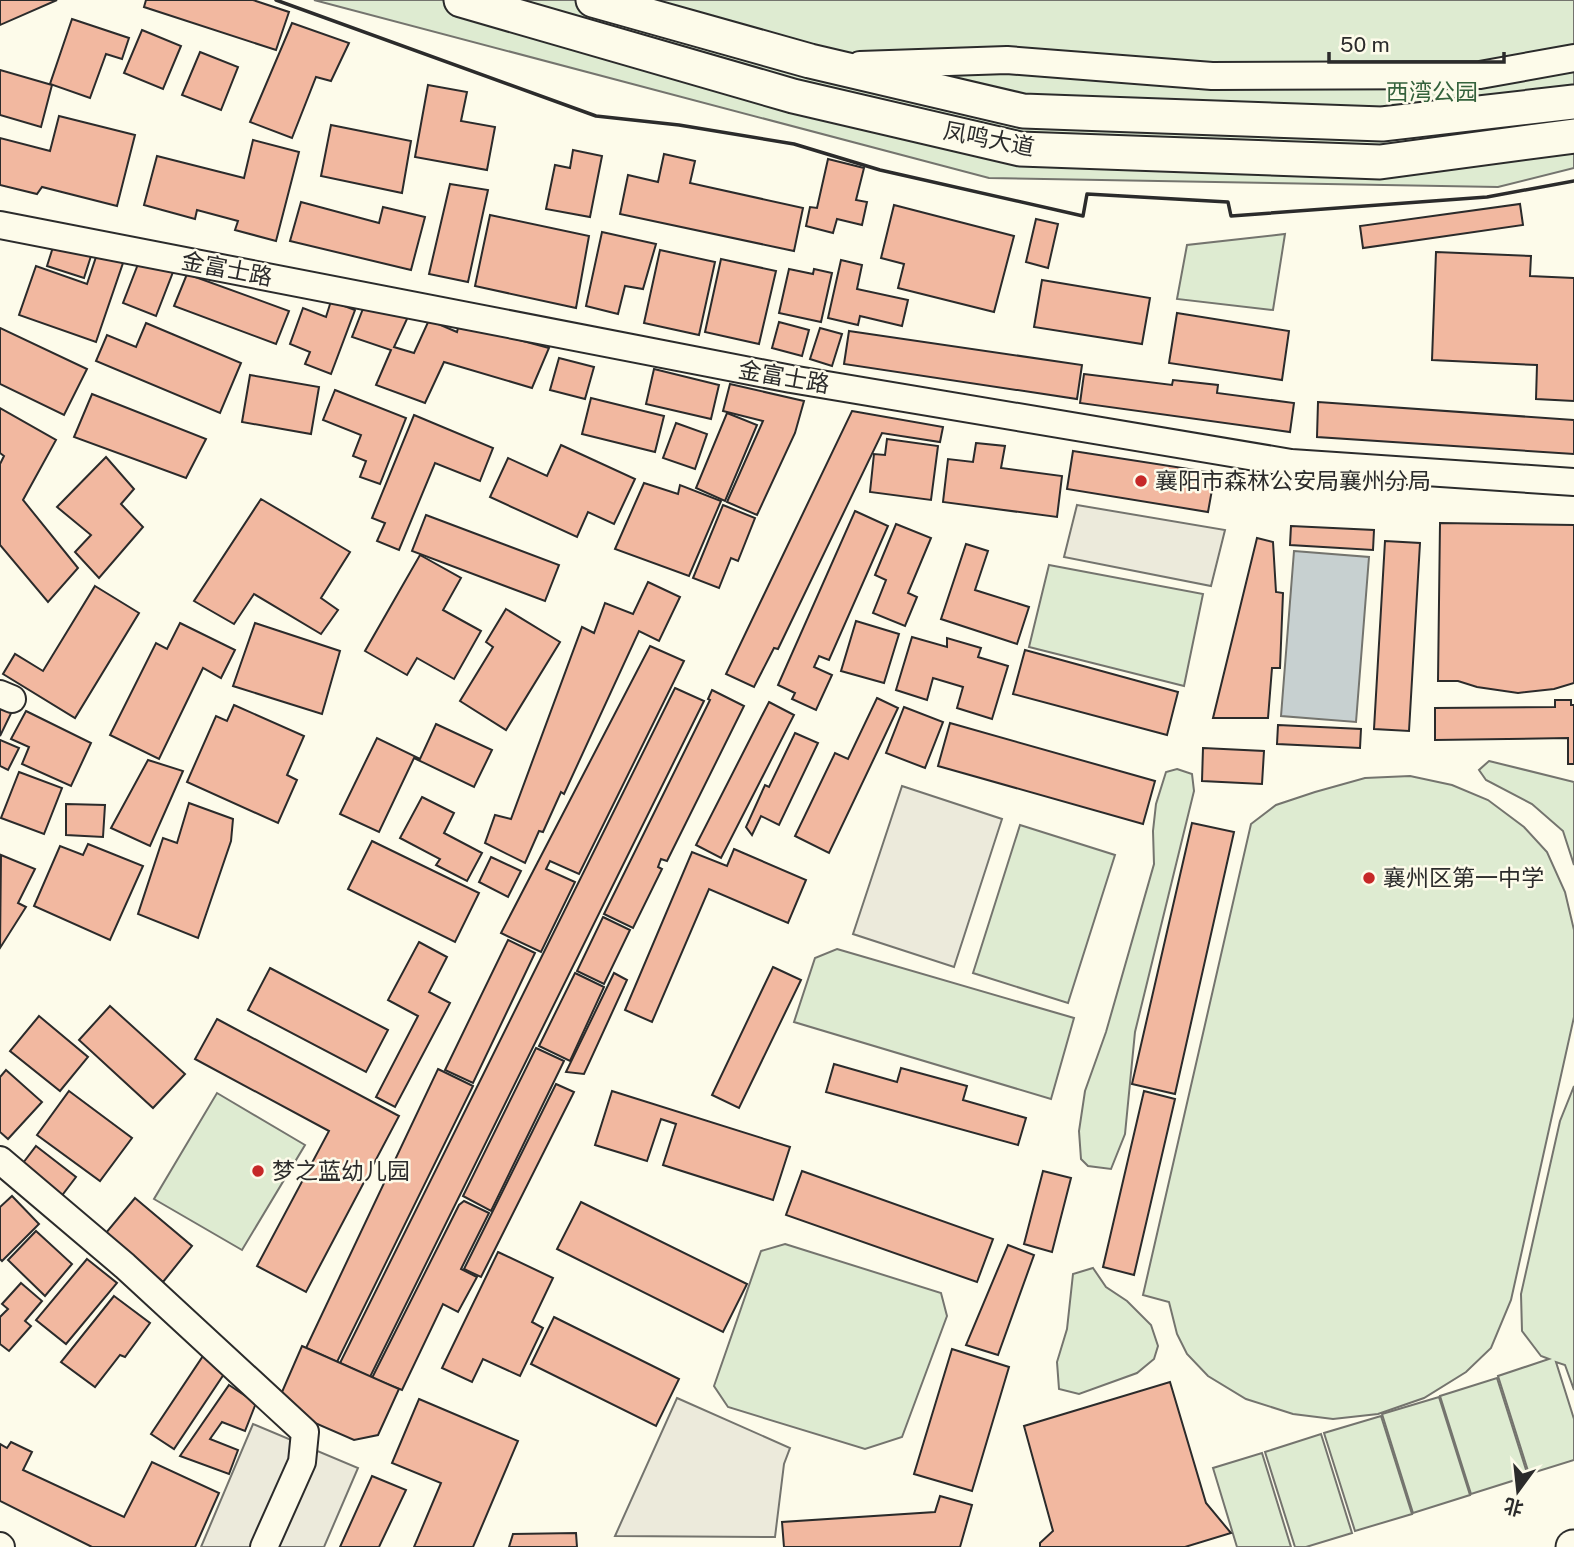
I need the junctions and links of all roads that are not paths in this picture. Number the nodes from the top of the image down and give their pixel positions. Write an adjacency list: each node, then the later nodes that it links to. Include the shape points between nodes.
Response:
1 (461, 0): 8 (main road, 凤鸣大道, via 793,96 1020,149 1380,162)
2 (593, 0): 4 (main road, 凤鸣大道)
3 (1574, 58): 5 (street)
4 (831, 66): 5 (street, via 1007,60 1212,76 1480,75); 7 (main road, 凤鸣大道, via 1023,111 1382,124)
5 (1511, 69): 7 (street)
6 (1574, 102): 7 (main road, 凤鸣大道)
7 (1515, 109)
8 (1574, 136)
9 (0, 225): 10 (street, 金富士路, via 791,379 1291,463)
10 (1574, 482)
11 (0, 1160): 12 (street, via 125,1266 305,1432 302,1462)
12 (264, 1547)

